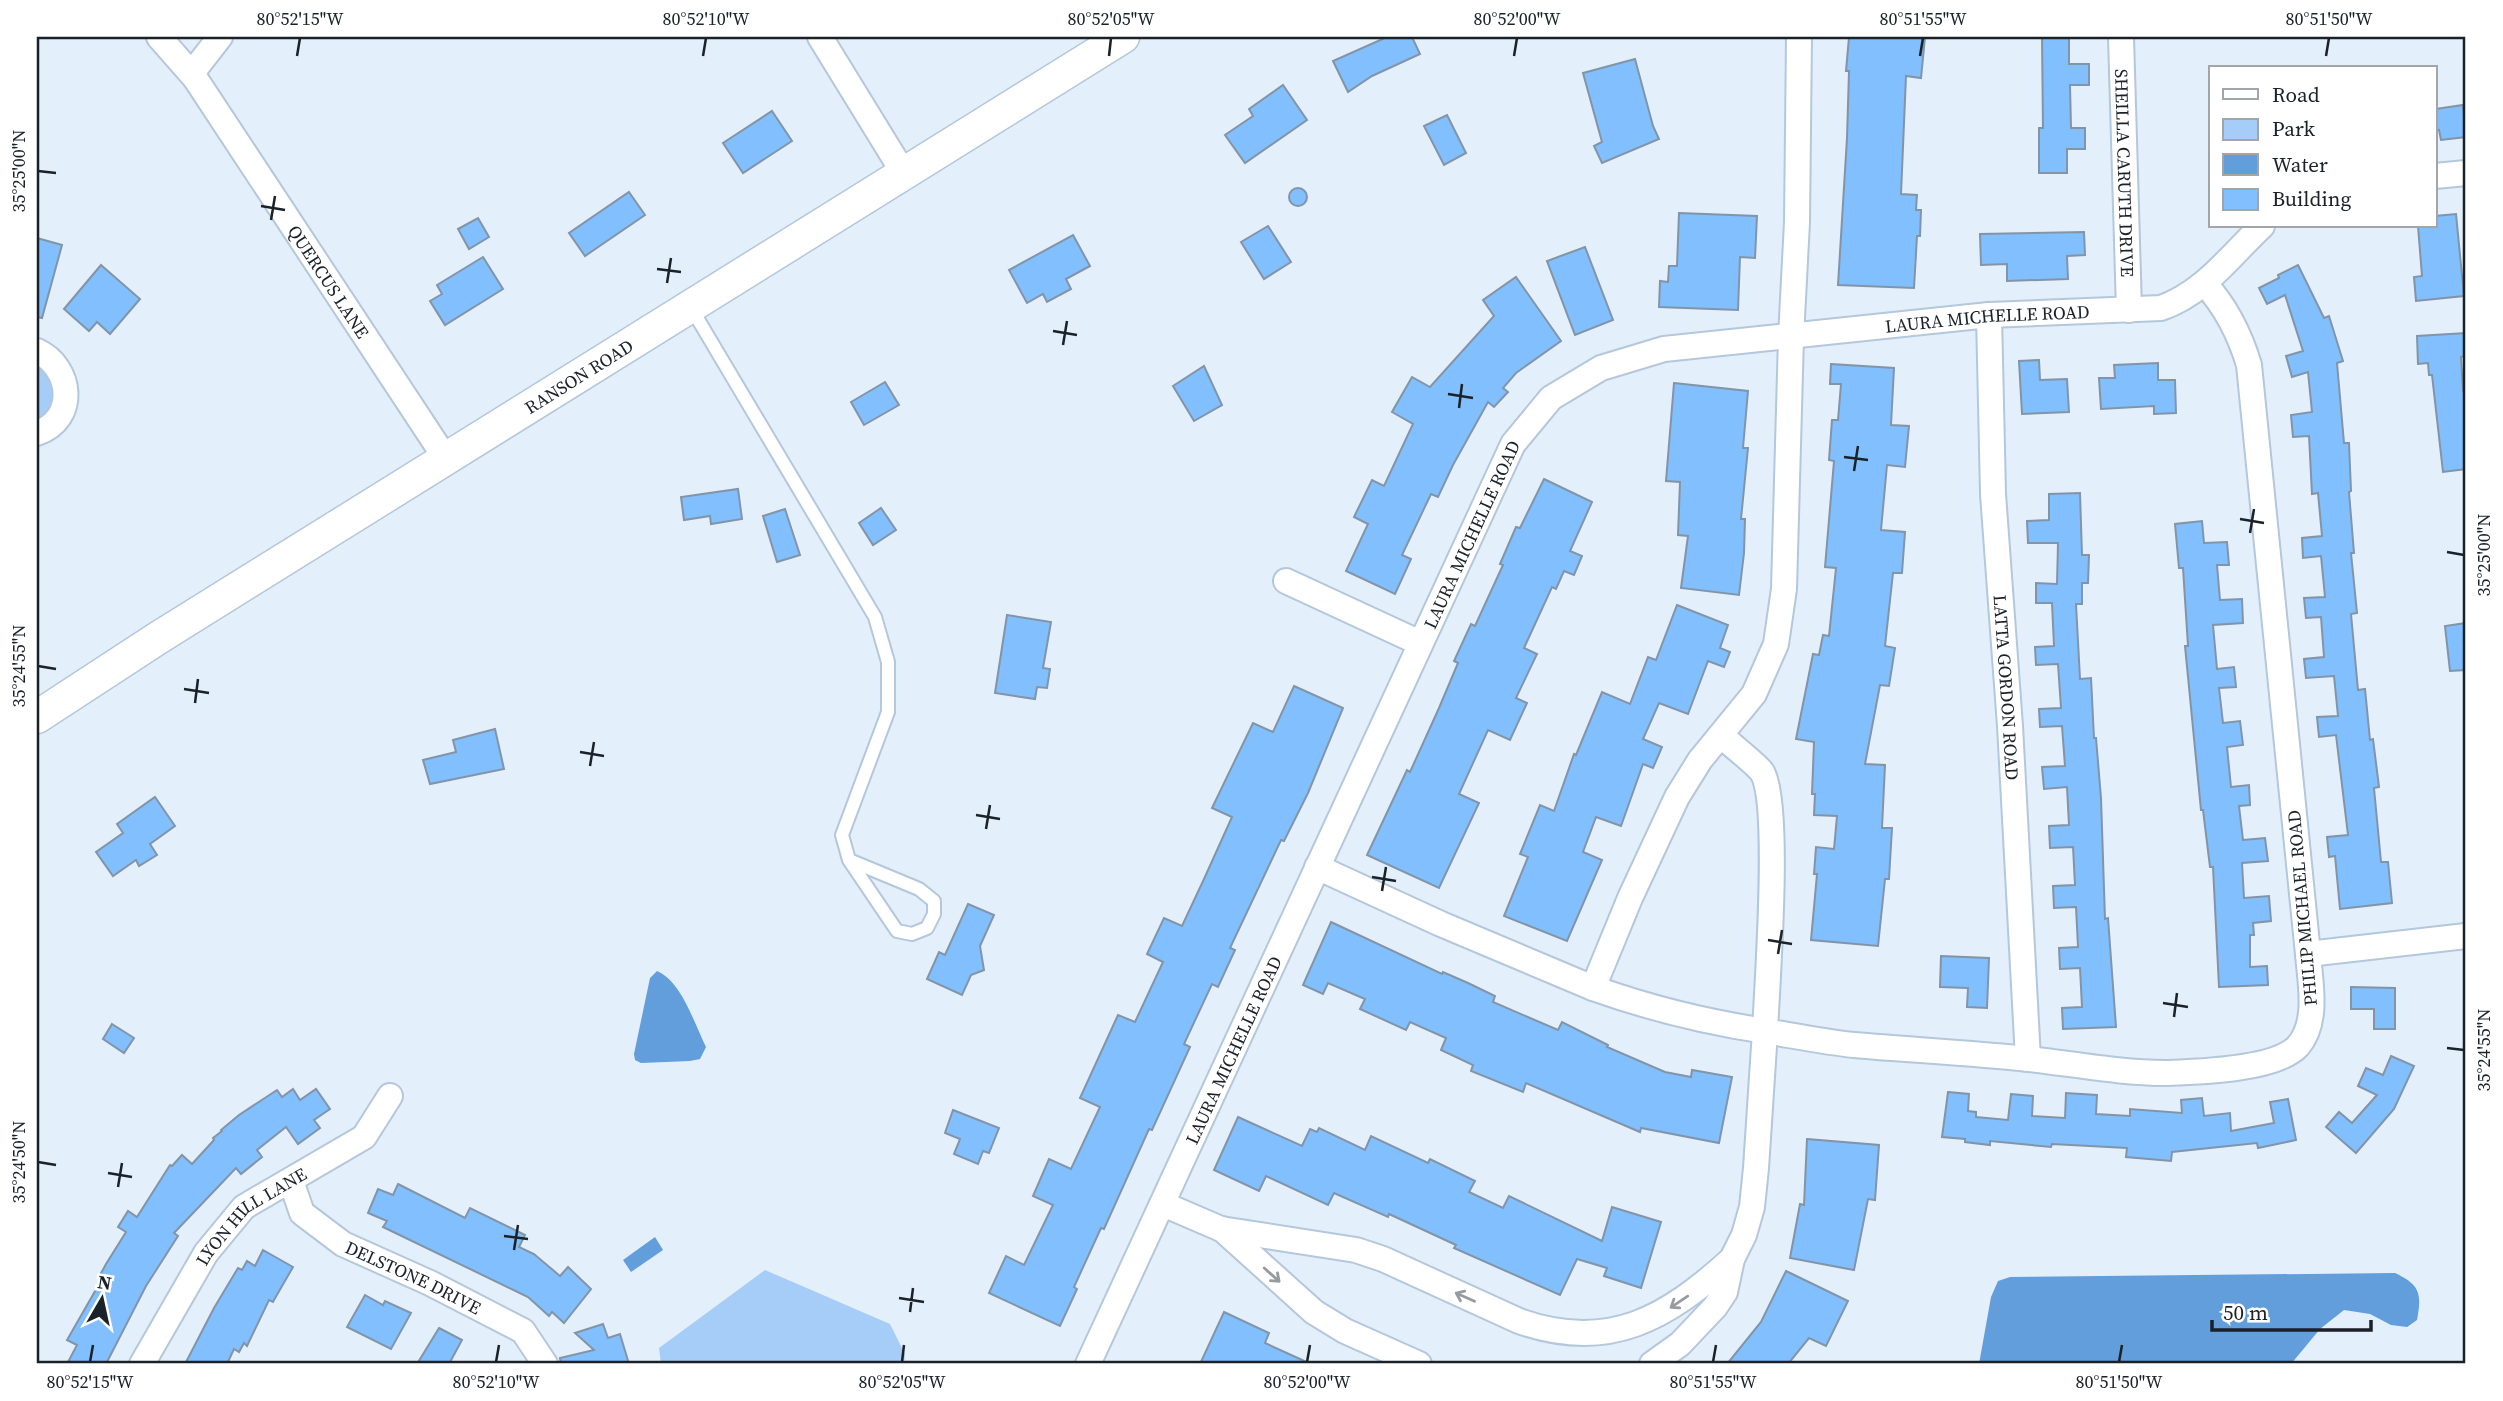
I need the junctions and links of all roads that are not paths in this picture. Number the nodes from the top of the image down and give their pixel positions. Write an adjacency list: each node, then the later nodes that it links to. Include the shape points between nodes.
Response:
1 (159, 37): 7 (street, QUERCUS LANE)
2 (220, 37): 7 (street)
3 (820, 37): 8 (street)
4 (1123, 37): 8 (street, RANSON ROAD)
5 (1800, 37): 16 (street)
6 (2121, 37): 14 (street, SHEILLA CARUTH DRIVE)
7 (192, 74): 19 (street, QUERCUS LANE)
8 (903, 172): 13 (street, RANSON ROAD)
9 (2466, 173): 10 (street)
10 (2436, 176)
11 (2260, 228): 12 (street, LAURA MICHELLE ROAD)
12 (2205, 284): 14 (street, LAURA MICHELLE ROAD, via 2161,308); 27 (street, PHILIP MICHAEL ROAD, via 2242,342 2249,365)
13 (689, 306): 19 (street, RANSON ROAD); 24 (lane, via 875,617 888,662 888,712 842,835)
14 (2129, 310): 15 (street, LAURA MICHELLE ROAD)
15 (1989, 315): 16 (street, LAURA MICHELLE ROAD); 30 (street, LATTA GORDON ROAD, via 1993,494)
16 (1791, 337): 21 (street, LAURA MICHELLE ROAD, via 1664,349 1601,368 1551,398 1513,444); 23 (street, via 1782,617 1776,644 1754,694)
17 (37, 351): 18 (street, via 57,366 66,394 54,422)
18 (37, 433)
19 (446, 459): 22 (street, RANSON ROAD)
20 (1286, 581): 21 (street)
21 (1420, 643): 25 (street, LAURA MICHELLE ROAD)
22 (37, 717)
23 (1722, 736): 28 (street, via 1677,797); 29 (street, via 1762,772 1770,800)
24 (849, 860): 24 (lane, via 897,931 912,934 927,928 934,901 919,889)
25 (1317, 867): 28 (street, PHILIP MICHAEL ROAD); 33 (street, LAURA MICHELLE ROAD)
26 (2466, 936): 27 (street)
27 (2308, 954): 30 (street, PHILIP MICHAEL ROAD, via 2311,1019 2297,1047 2282,1057 2167,1073)
28 (1593, 988): 29 (street, PHILIP MICHAEL ROAD, via 1712,1023)
29 (1765, 1031): 30 (street, PHILIP MICHAEL ROAD, via 1851,1044); 35 (street, via 1752,1207)
30 (2028, 1059)
31 (390, 1096): 32 (street, LYON HILL LANE, via 364,1137)
32 (291, 1181): 36 (street, LYON HILL LANE, via 244,1207 206,1253); 37 (street, DELSTONE DRIVE, via 302,1213 343,1244 523,1331)
33 (1163, 1204): 34 (street); 38 (street, LAURA MICHELLE ROAD)
34 (1222, 1229): 35 (street, one-way to 34, via 1683,1300 1646,1321 1611,1332 1578,1334 1519,1321 1356,1250); 39 (street, one-way to 39, via 1314,1312)
35 (1732, 1259): 40 (street, via 1715,1307 1680,1344)
36 (142, 1364)
37 (544, 1364)
38 (1088, 1364)
39 (1419, 1364)
40 (1652, 1364)

